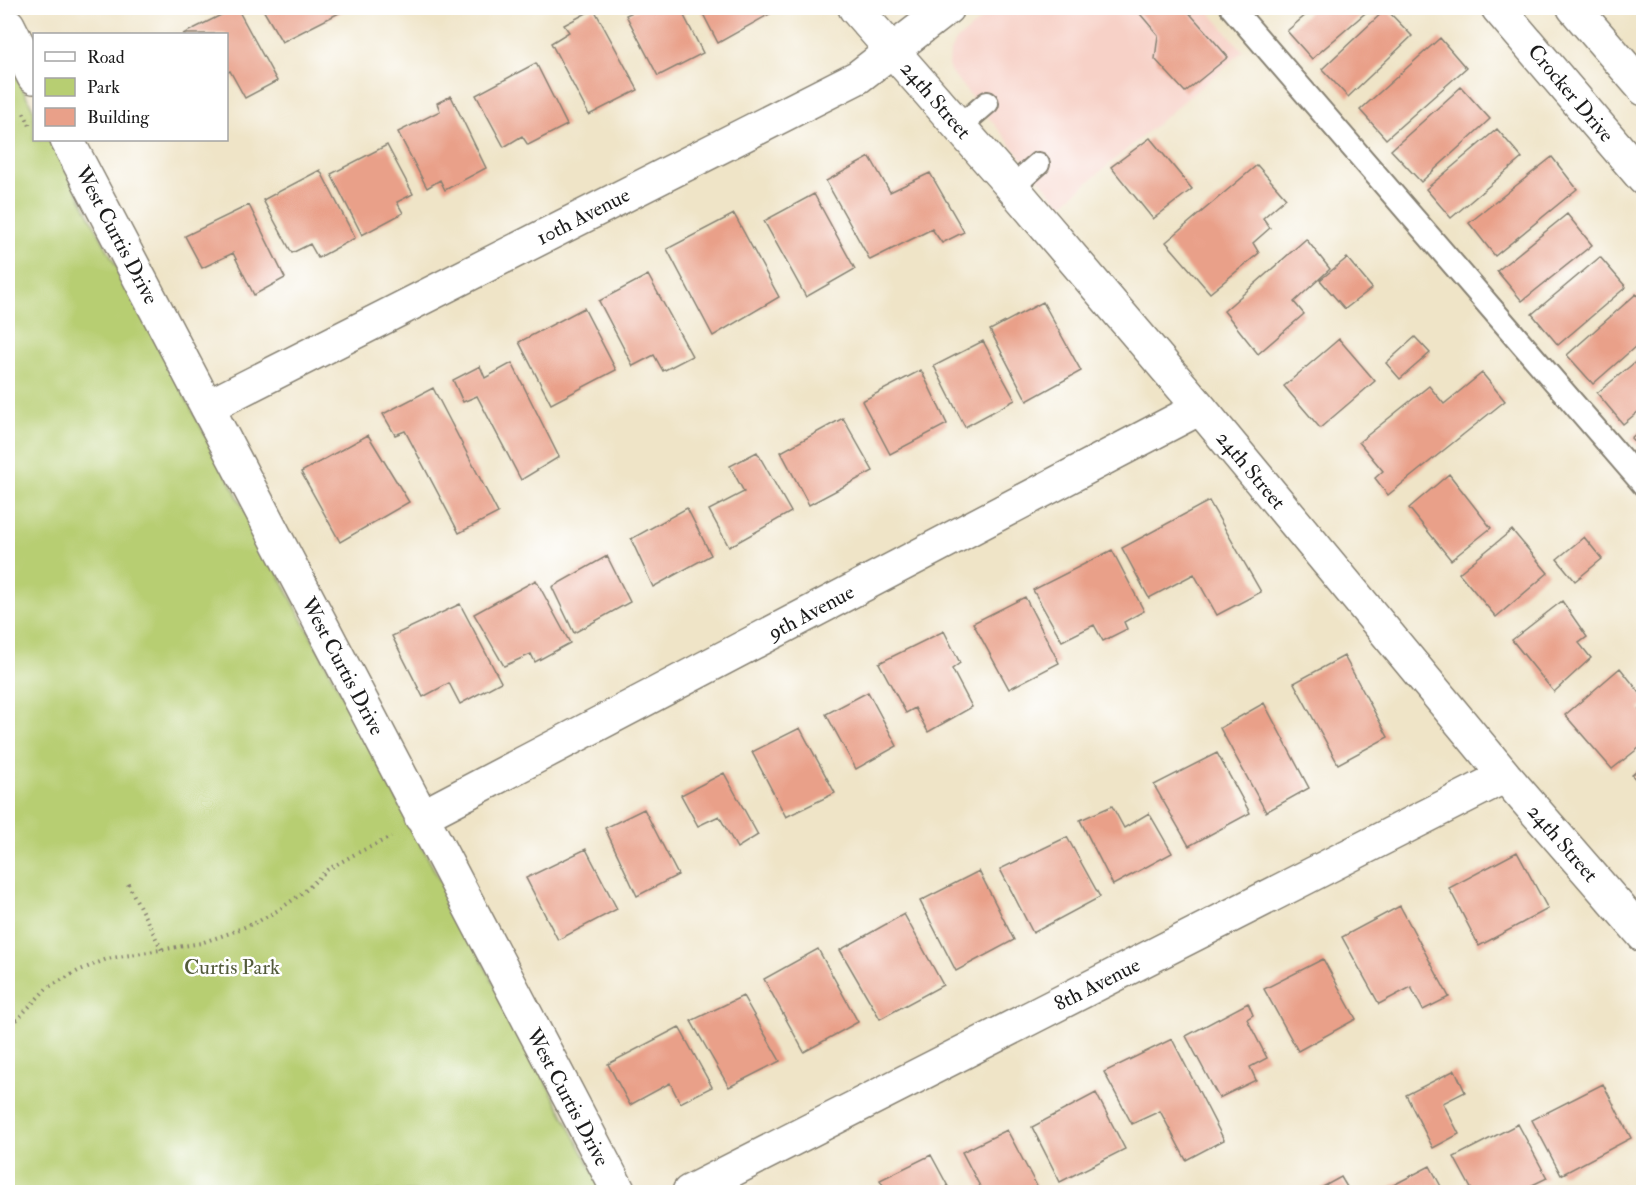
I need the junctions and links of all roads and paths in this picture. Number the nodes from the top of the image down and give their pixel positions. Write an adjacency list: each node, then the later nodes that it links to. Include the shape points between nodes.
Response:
1 (855, 8): 7 (street, 24th Street)
2 (947, 8): 7 (street, 10th Avenue)
3 (1232, 8): 18 (lane)
4 (1498, 8): 14 (street, Crocker Drive)
5 (1574, 8): 9 (street)
6 (8, 26): 8 (street)
7 (892, 51): 11 (street, 24th Street); 16 (street, 10th Avenue, via 858,77)
8 (33, 75)
9 (1644, 89)
10 (987, 103): 11 (lane)
11 (959, 127): 15 (street, 24th Street)
12 (68, 141): 16 (street, West Curtis Drive)
13 (1038, 165): 15 (lane)
14 (1644, 179)
15 (1012, 187): 17 (street, 24th Street)
16 (207, 407): 20 (street, West Curtis Drive)
17 (1200, 408): 19 (street, 24th Street); 20 (street, 9th Avenue)
18 (1644, 485)
19 (1505, 776): 23 (street, 24th Street); 27 (street, 8th Avenue)
20 (421, 817): 26 (street, West Curtis Drive)
21 (393, 836): 24 (path, via 327,870 304,892 259,921 201,943)
22 (128, 884): 24 (path)
23 (1644, 936)
24 (162, 950): 25 (path, via 107,959 78,972 47,988)
25 (8, 1029)
26 (618, 1192)
27 (688, 1192)

